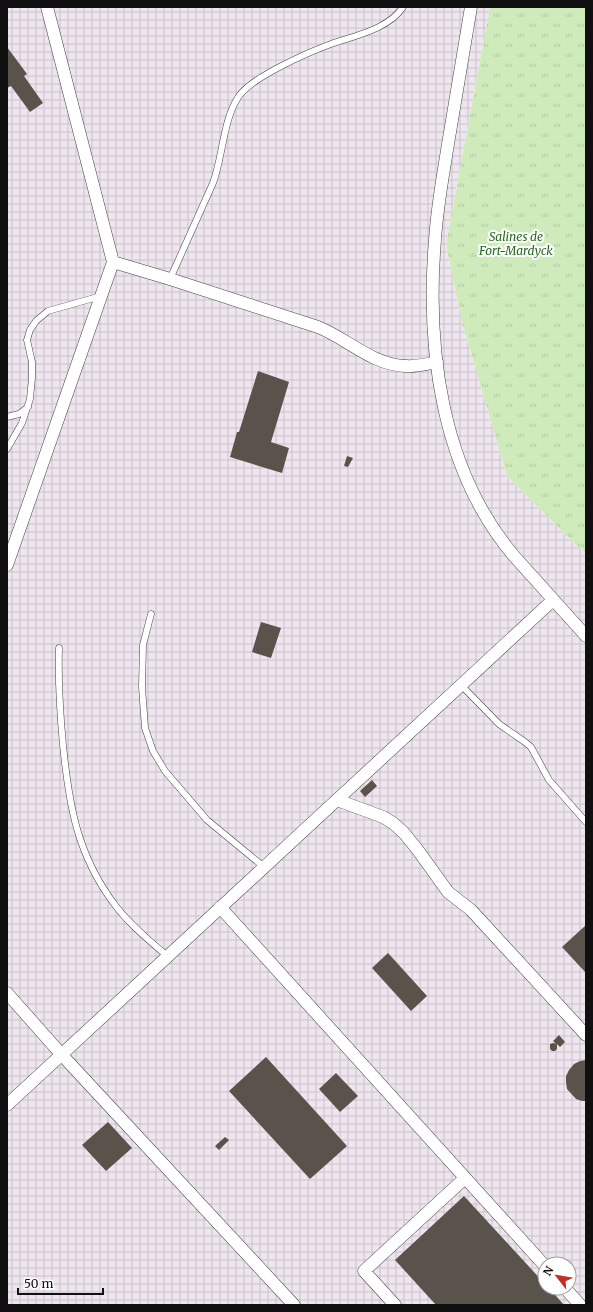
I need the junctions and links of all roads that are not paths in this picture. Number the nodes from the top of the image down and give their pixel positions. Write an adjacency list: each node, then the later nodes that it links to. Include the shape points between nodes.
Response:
1 (47, 7): 4 (street)
2 (403, 7): 5 (lane, via 394,17 378,27 330,44 293,61 249,85 240,95 228,122 216,175)
3 (471, 7): 7 (street, via 435,234 433,309)
4 (113, 262): 5 (street); 6 (street)
5 (170, 279): 7 (street, via 318,327 363,352 388,362 411,366)
6 (101, 296): 8 (lane, via 53,309 33,326 27,340 32,362); 11 (street)
7 (438, 362): 12 (street, via 449,428 474,496 505,546)
8 (28, 407): 9 (lane, via 19,414); 10 (lane)
9 (7, 417)
10 (7, 449)
11 (7, 565)
12 (553, 600): 14 (street); 16 (street)
13 (151, 614): 19 (lane, via 143,645 142,687 145,728 150,746 165,771 207,820)
14 (586, 636)
15 (59, 648): 21 (lane, via 59,697 66,776 78,834 92,869 115,906)
16 (461, 685): 17 (street); 18 (lane, via 499,724 531,747 550,780)
17 (337, 800): 19 (street); 23 (street, via 383,817 404,833 448,892 475,914)
18 (586, 822)
19 (264, 867): 20 (street)
20 (220, 907): 21 (street); 26 (street)
21 (167, 956): 24 (street)
22 (7, 993): 24 (street)
23 (586, 1035)
24 (61, 1054): 25 (street); 29 (street)
25 (7, 1105)
26 (465, 1178): 27 (street); 30 (street, via 364,1271)
27 (537, 1257)
28 (572, 1296): 31 (street)
29 (294, 1305)
30 (395, 1305)
31 (580, 1305)

